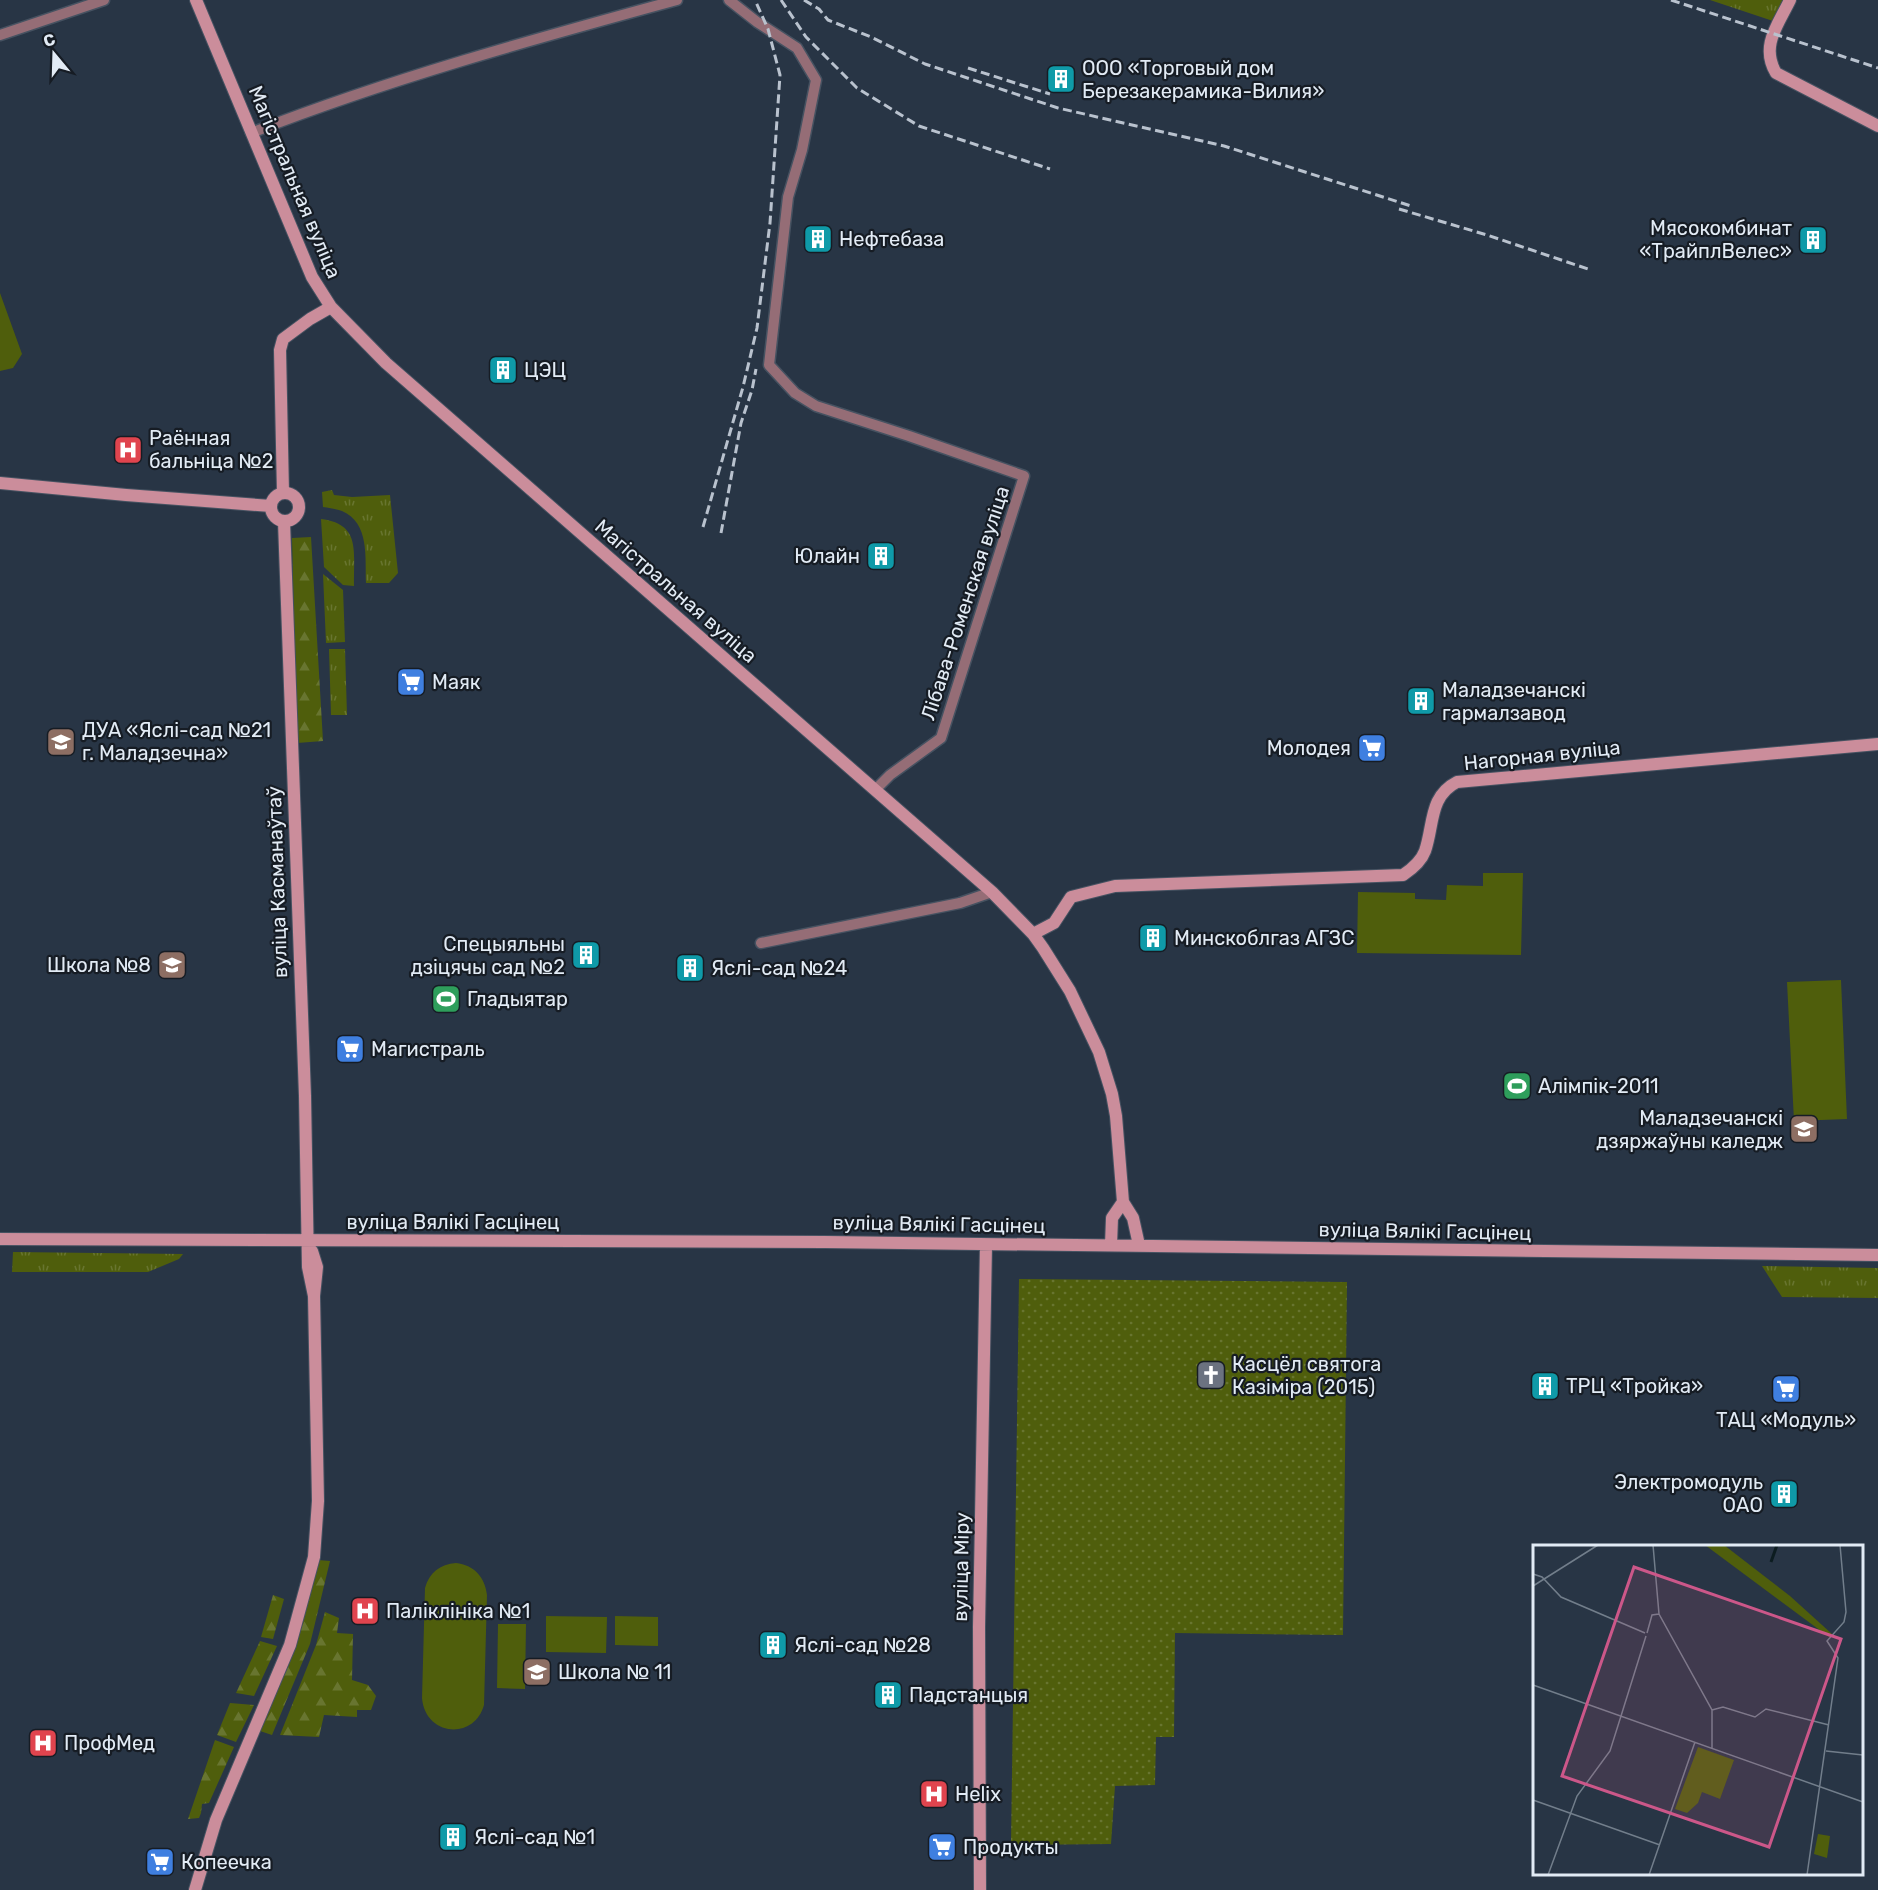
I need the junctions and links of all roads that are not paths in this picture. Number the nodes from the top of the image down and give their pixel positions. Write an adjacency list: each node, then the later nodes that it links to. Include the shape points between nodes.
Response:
1 (104, 0): 6 (street)
2 (196, 0): 8 (main road, Магістральная вуліца)
3 (677, 0): 8 (street, via 451,65)
4 (729, 0): 15 (street, Лібава-Роменская вуліца, via 797,48 816,80 788,197 769,365 795,393 816,406 1024,476 941,738)
5 (1790, 0): 7 (main road, via 1768,50 1776,73)
6 (0, 35)
7 (1878, 126)
8 (251, 133): 9 (main road, Магістральная вуліца, via 312,277)
9 (331, 307): 11 (main road, via 283,339 280,350); 15 (main road, Магістральная вуліца, via 394,371)
10 (0, 483): 12 (main road)
11 (284, 493): 12 (main road); 13 (main road, via 294,496 300,508 296,517)
12 (271, 506): 13 (main road, via 274,517)
13 (284, 522): 21 (main road, вуліца Касманаўтаў)
14 (1878, 744): 17 (main road, Нагорная вуліца, via 1457,782 1435,804 1425,853 1403,875 1115,885 1071,897 1054,923)
15 (875, 790): 16 (main road, Магістральная вуліца)
16 (992, 892): 17 (main road, Магістральная вуліца); 18 (street, via 960,903)
17 (1033, 934): 19 (main road, Магістральная вуліца, via 1070,991 1099,1052 1116,1116)
18 (761, 943)
19 (1123, 1202): 23 (main road, via 1112,1218); 24 (main road, via 1133,1218)
20 (0, 1239): 21 (main road, вуліца Вялікі Гасцінец)
21 (309, 1241): 22 (main road, вуліца Вялікі Гасцінец); 26 (main road, вуліца Касманаўтаў, via 308,1267 314,1296 318,1501 315,1557 290,1645 216,1820)
22 (986, 1245): 23 (main road, вуліца Вялікі Гасцінец); 27 (main road, вуліца Міру, via 980,1556)
23 (1111, 1245): 24 (main road, вуліца Вялікі Гасцінец)
24 (1139, 1245): 25 (main road, вуліца Вялікі Гасцінец)
25 (1878, 1255)
26 (195, 1890)
27 (980, 1890)

